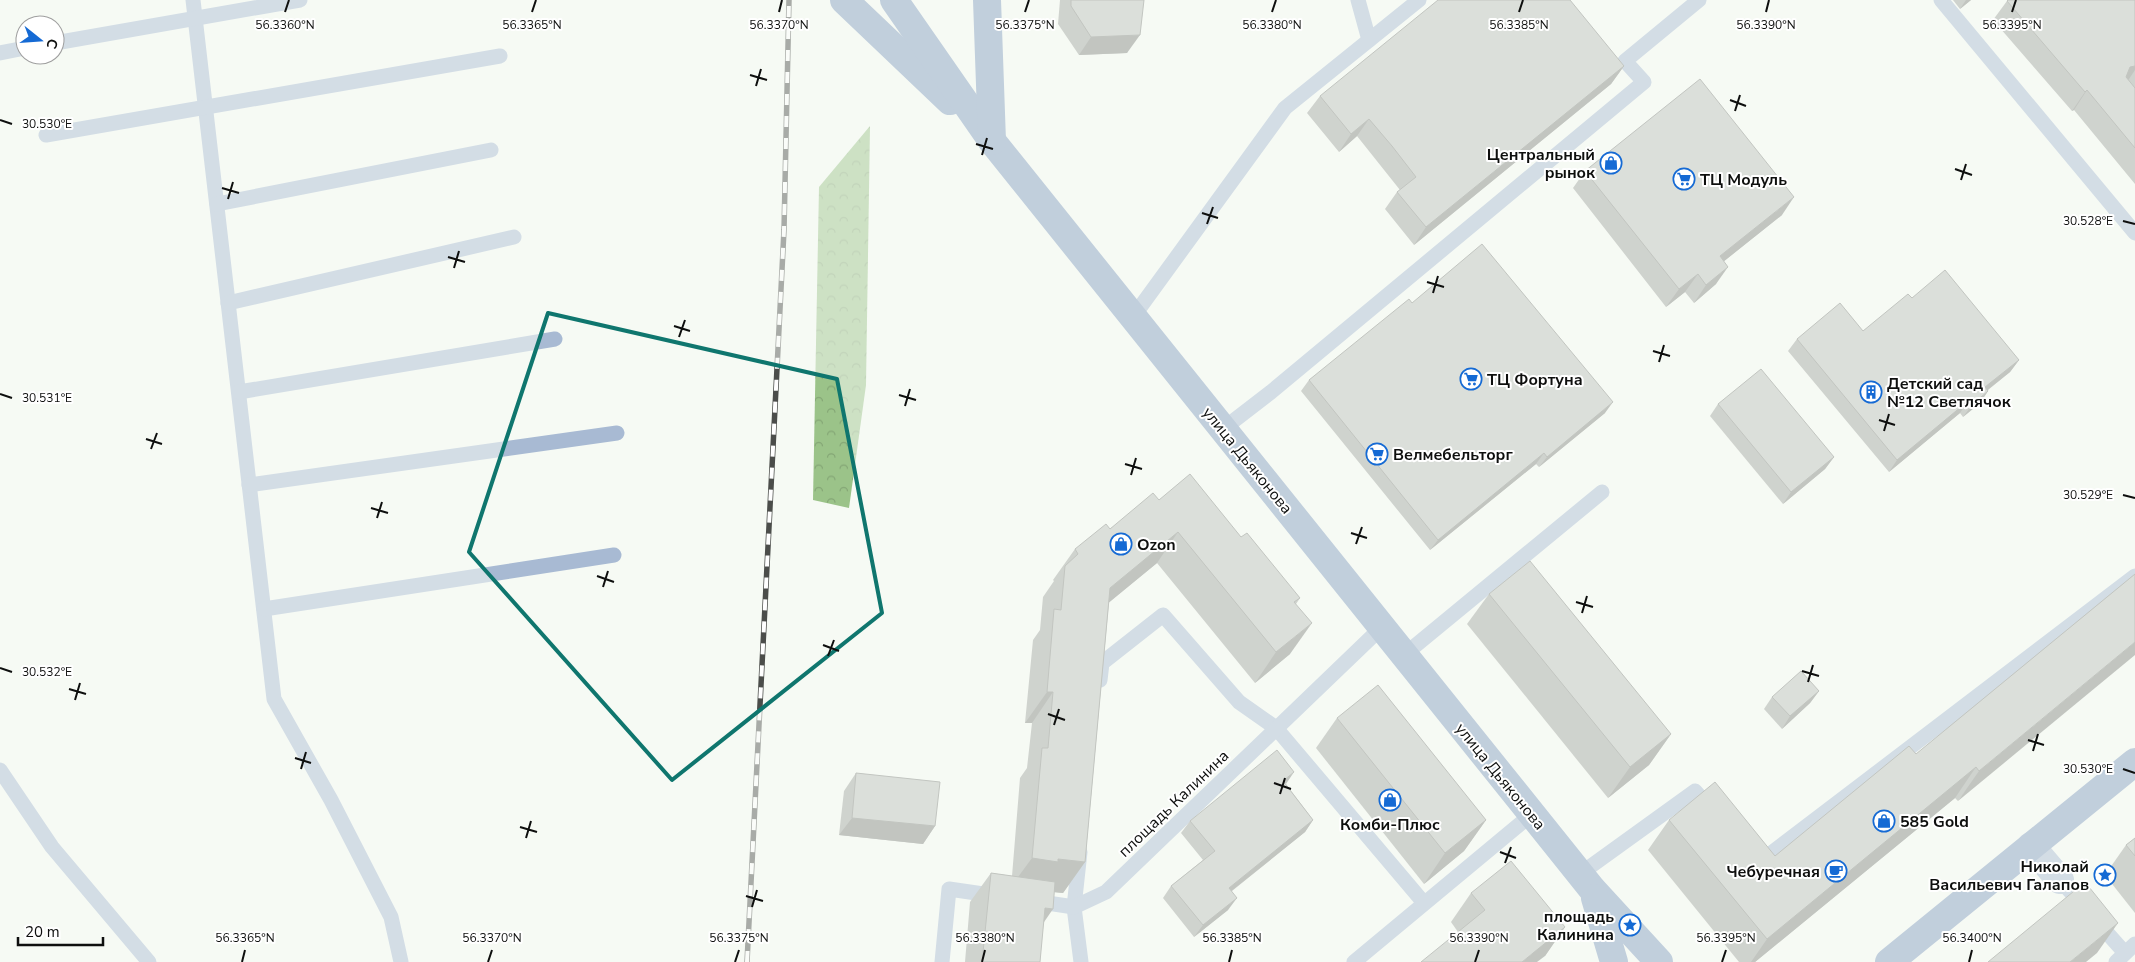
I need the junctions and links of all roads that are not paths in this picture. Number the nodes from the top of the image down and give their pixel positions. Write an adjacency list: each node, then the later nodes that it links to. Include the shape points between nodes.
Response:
1 (193, 0): 10 (lane)
2 (300, 0): 10 (lane)
3 (844, 0): 18 (main road)
4 (894, 0): 18 (main road)
5 (987, 0): 18 (main road)
6 (1358, 0): 11 (lane)
7 (1419, 0): 11 (lane)
8 (1699, 0): 27 (lane, via 1625,60 1644,82 1272,392)
9 (1941, 0): 21 (lane)
10 (195, 20): 12 (lane); 16 (lane)
11 (1369, 40): 24 (lane, via 1285,108)
12 (65, 41)
13 (15, 50): 14 (lane)
14 (0, 52)
15 (500, 56): 16 (lane)
16 (205, 107): 17 (lane); 20 (lane)
17 (46, 135)
18 (992, 142): 24 (main road, улица Дьяконова)
19 (491, 150): 20 (lane)
20 (217, 204): 23 (lane)
21 (2135, 233)
22 (514, 237): 23 (lane)
23 (228, 302): 26 (lane)
24 (1133, 316): 27 (main road, улица Дьяконова)
25 (555, 339): 26 (lane)
26 (238, 392): 29 (lane)
27 (1223, 429): 34 (main road, улица Дьяконова)
28 (617, 434): 29 (lane)
29 (249, 485): 33 (lane)
30 (1602, 492): 35 (lane)
31 (614, 555): 33 (lane)
32 (2135, 576): 44 (lane, via 1761,861)
33 (264, 609): 51 (lane, via 274,699 391,917)
34 (1382, 627): 35 (main road, улица Дьяконова); 37 (lane, площадь Калинина)
35 (1404, 655): 40 (main road, улица Дьяконова)
36 (1099, 690): 37 (lane, via 1102,663 1163,615 1239,702)
37 (1276, 728): 47 (lane); 48 (lane, площадь Калинина, via 1106,892)
38 (2135, 762): 43 (main road)
39 (0, 770): 50 (lane, via 52,847)
40 (1532, 814): 46 (main road, улица Дьяконова); 47 (lane)
41 (1721, 820): 46 (lane, via 1695,792)
42 (1082, 841): 48 (lane)
43 (2031, 846): 45 (street); 57 (main road)
44 (1748, 847)
45 (2060, 880): 49 (lane)
46 (1586, 882): 55 (main road, улица Дьяконова); 56 (main road, улица Дьяконова)
47 (1424, 903): 54 (lane)
48 (1074, 907): 52 (lane, via 949,889); 53 (lane)
49 (2125, 953)
50 (149, 962)
51 (401, 962)
52 (942, 962)
53 (1081, 962)
54 (1354, 962)
55 (1614, 962)
56 (1659, 962)
57 (1889, 962)

